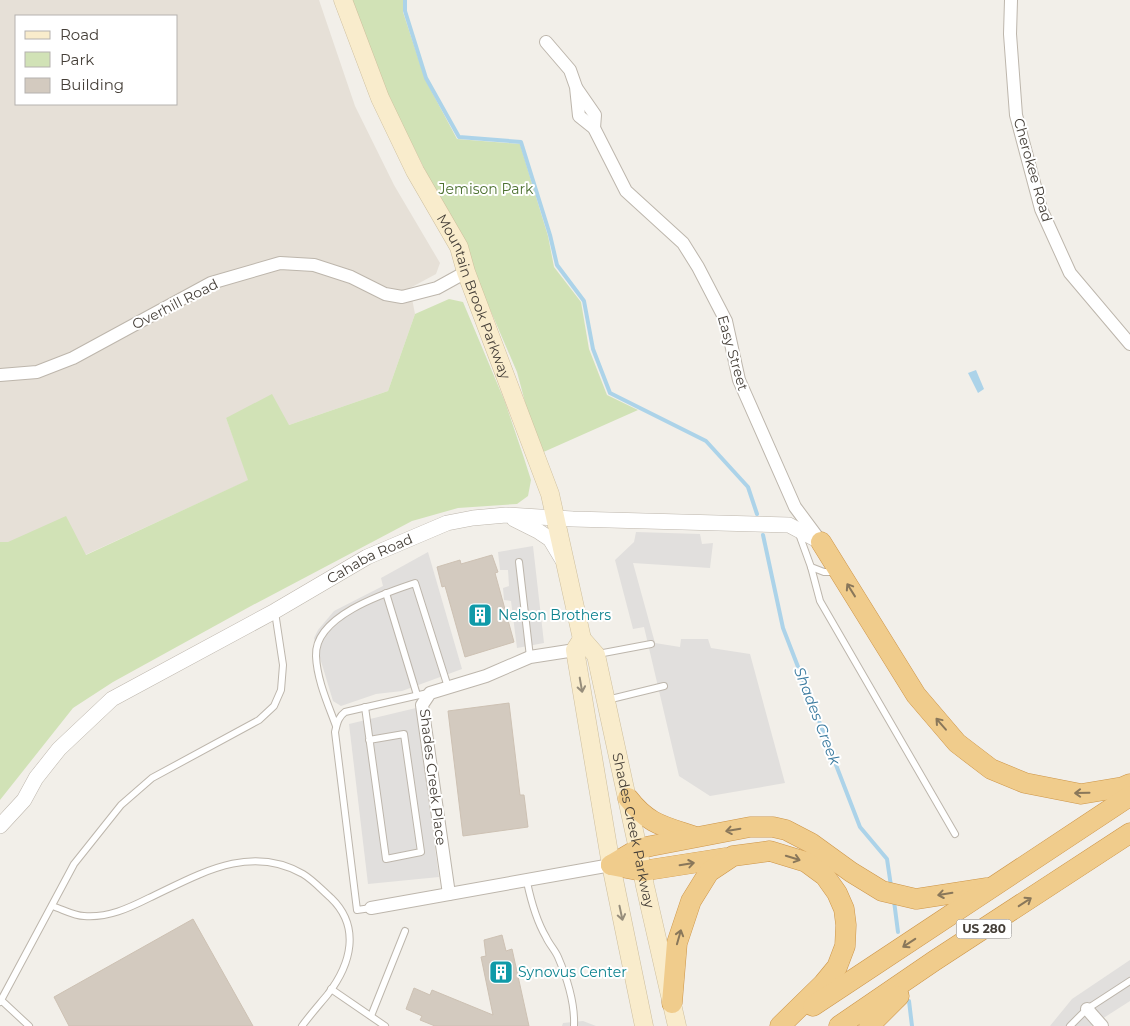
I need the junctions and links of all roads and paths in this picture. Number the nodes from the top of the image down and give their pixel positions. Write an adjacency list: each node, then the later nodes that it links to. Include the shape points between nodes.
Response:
1 (343, 0): 4 (main road, Mountain Brook Parkway, via 380,98 459,247)
2 (1011, 0): 5 (street, Cherokee Road, via 1016,115 1041,209 1070,273)
3 (546, 42): 10 (street, Easy Street, via 570,70 576,87 579,116 594,128 626,191 683,243 698,267 726,320 739,380 767,444 796,507)
4 (466, 272): 6 (street, Overhill Road, via 437,288 402,297 385,294 351,277 314,265 280,263 211,283 73,358 37,372); 8 (main road, Mountain Brook Parkway, via 550,494)
5 (1130, 344)
6 (0, 375)
7 (506, 515): 8 (street, Cahaba Road); 12 (street, via 550,539); 16 (street, Cahaba Road, via 447,523 367,557)
8 (555, 518): 9 (street, Cahaba Road, via 789,525); 12 (main road, Shades Creek Parkway)
9 (798, 530): 10 (street, Cahaba Road); 13 (lane)
10 (821, 542): 14 (highway)
11 (519, 562): 20 (lane)
12 (566, 564): 17 (main road, Shades Creek Parkway)
13 (811, 566): 14 (lane, via 824,572); 34 (lane, via 820,601)
14 (839, 570): 29 (highway, one-way to 14, via 1082,794 1025,783 991,769 957,743 916,695)
15 (386, 593): 22 (lane, via 415,583); 24 (lane); 27 (lane, via 331,624 319,639 316,654 318,674)
16 (275, 611): 32 (street, Cahaba Road, via 112,699 59,749 36,778 24,800); 43 (lane, via 283,665 281,690 274,706 259,720 152,778 121,804 74,864)
17 (579, 644): 19 (main road); 20 (street, Shades Creek Place); 38 (main road, Shades Creek Parkway, one-way to 38)
18 (651, 644): 19 (lane)
19 (596, 654): 25 (main road, Shades Creek Parkway)
20 (530, 657): 22 (street, Shades Creek Place, via 486,676)
21 (664, 686): 25 (lane)
22 (448, 687): 23 (street, Shades Creek Place)
23 (430, 692): 24 (lane); 42 (street, Shades Creek Place, via 422,705)
24 (417, 695): 26 (lane)
25 (606, 700): 31 (main road, Shades Creek Parkway)
26 (365, 707): 27 (lane, via 345,712); 28 (lane)
27 (336, 726): 45 (lane)
28 (369, 740): 28 (lane, via 386,858 421,852 404,734)
29 (1130, 784)
30 (1130, 796): 41 (highway, US 280)
31 (628, 798): 35 (highway, via 649,820); 36 (main road, Shades Creek Parkway)
32 (0, 826)
33 (1130, 833): 48 (highway, US 280, one-way to 33)
34 (955, 834)
35 (695, 837): 36 (highway); 41 (highway, one-way to 35, via 916,899 882,892 811,842 786,830 750,827)
36 (638, 850): 38 (highway); 39 (main road, Shades Creek Parkway)
37 (733, 856): 39 (highway, one-way to 37); 52 (highway, one-way to 37, via 677,943 691,901 708,872); 61 (highway, one-way to 61, via 770,851 806,862 825,876 844,909 847,935 837,967)
38 (611, 865): 39 (highway); 40 (street); 59 (main road, Shades Creek Parkway, one-way to 59)
39 (642, 871): 52 (main road, Shades Creek Parkway)
40 (527, 882): 42 (street); 58 (lane, via 532,905 558,957 568,987)
41 (994, 887): 61 (highway, US 280, one-way to 61)
42 (449, 894): 44 (street)
43 (52, 906): 46 (lane, via 84,916 115,914 233,862 268,861 304,874 340,906); 51 (lane)
44 (371, 908): 45 (lane)
45 (357, 910): 46 (lane)
46 (344, 914): 50 (lane, via 350,935 348,953 342,972)
47 (405, 931): 54 (lane)
48 (934, 961): 62 (highway, US 280); 63 (highway)
49 (1130, 981): 53 (lane)
50 (331, 989): 54 (lane); 56 (lane)
51 (1, 1001): 55 (lane)
52 (672, 1003): 60 (main road, Shades Creek Parkway)
53 (1087, 1009): 64 (lane); 65 (street)
54 (371, 1016): 57 (lane)
55 (29, 1026)
56 (302, 1026)
57 (385, 1026)
58 (574, 1026)
59 (644, 1026)
60 (677, 1026)
61 (781, 1026)
62 (839, 1026)
63 (869, 1026)
64 (1070, 1026)
65 (1102, 1026)

